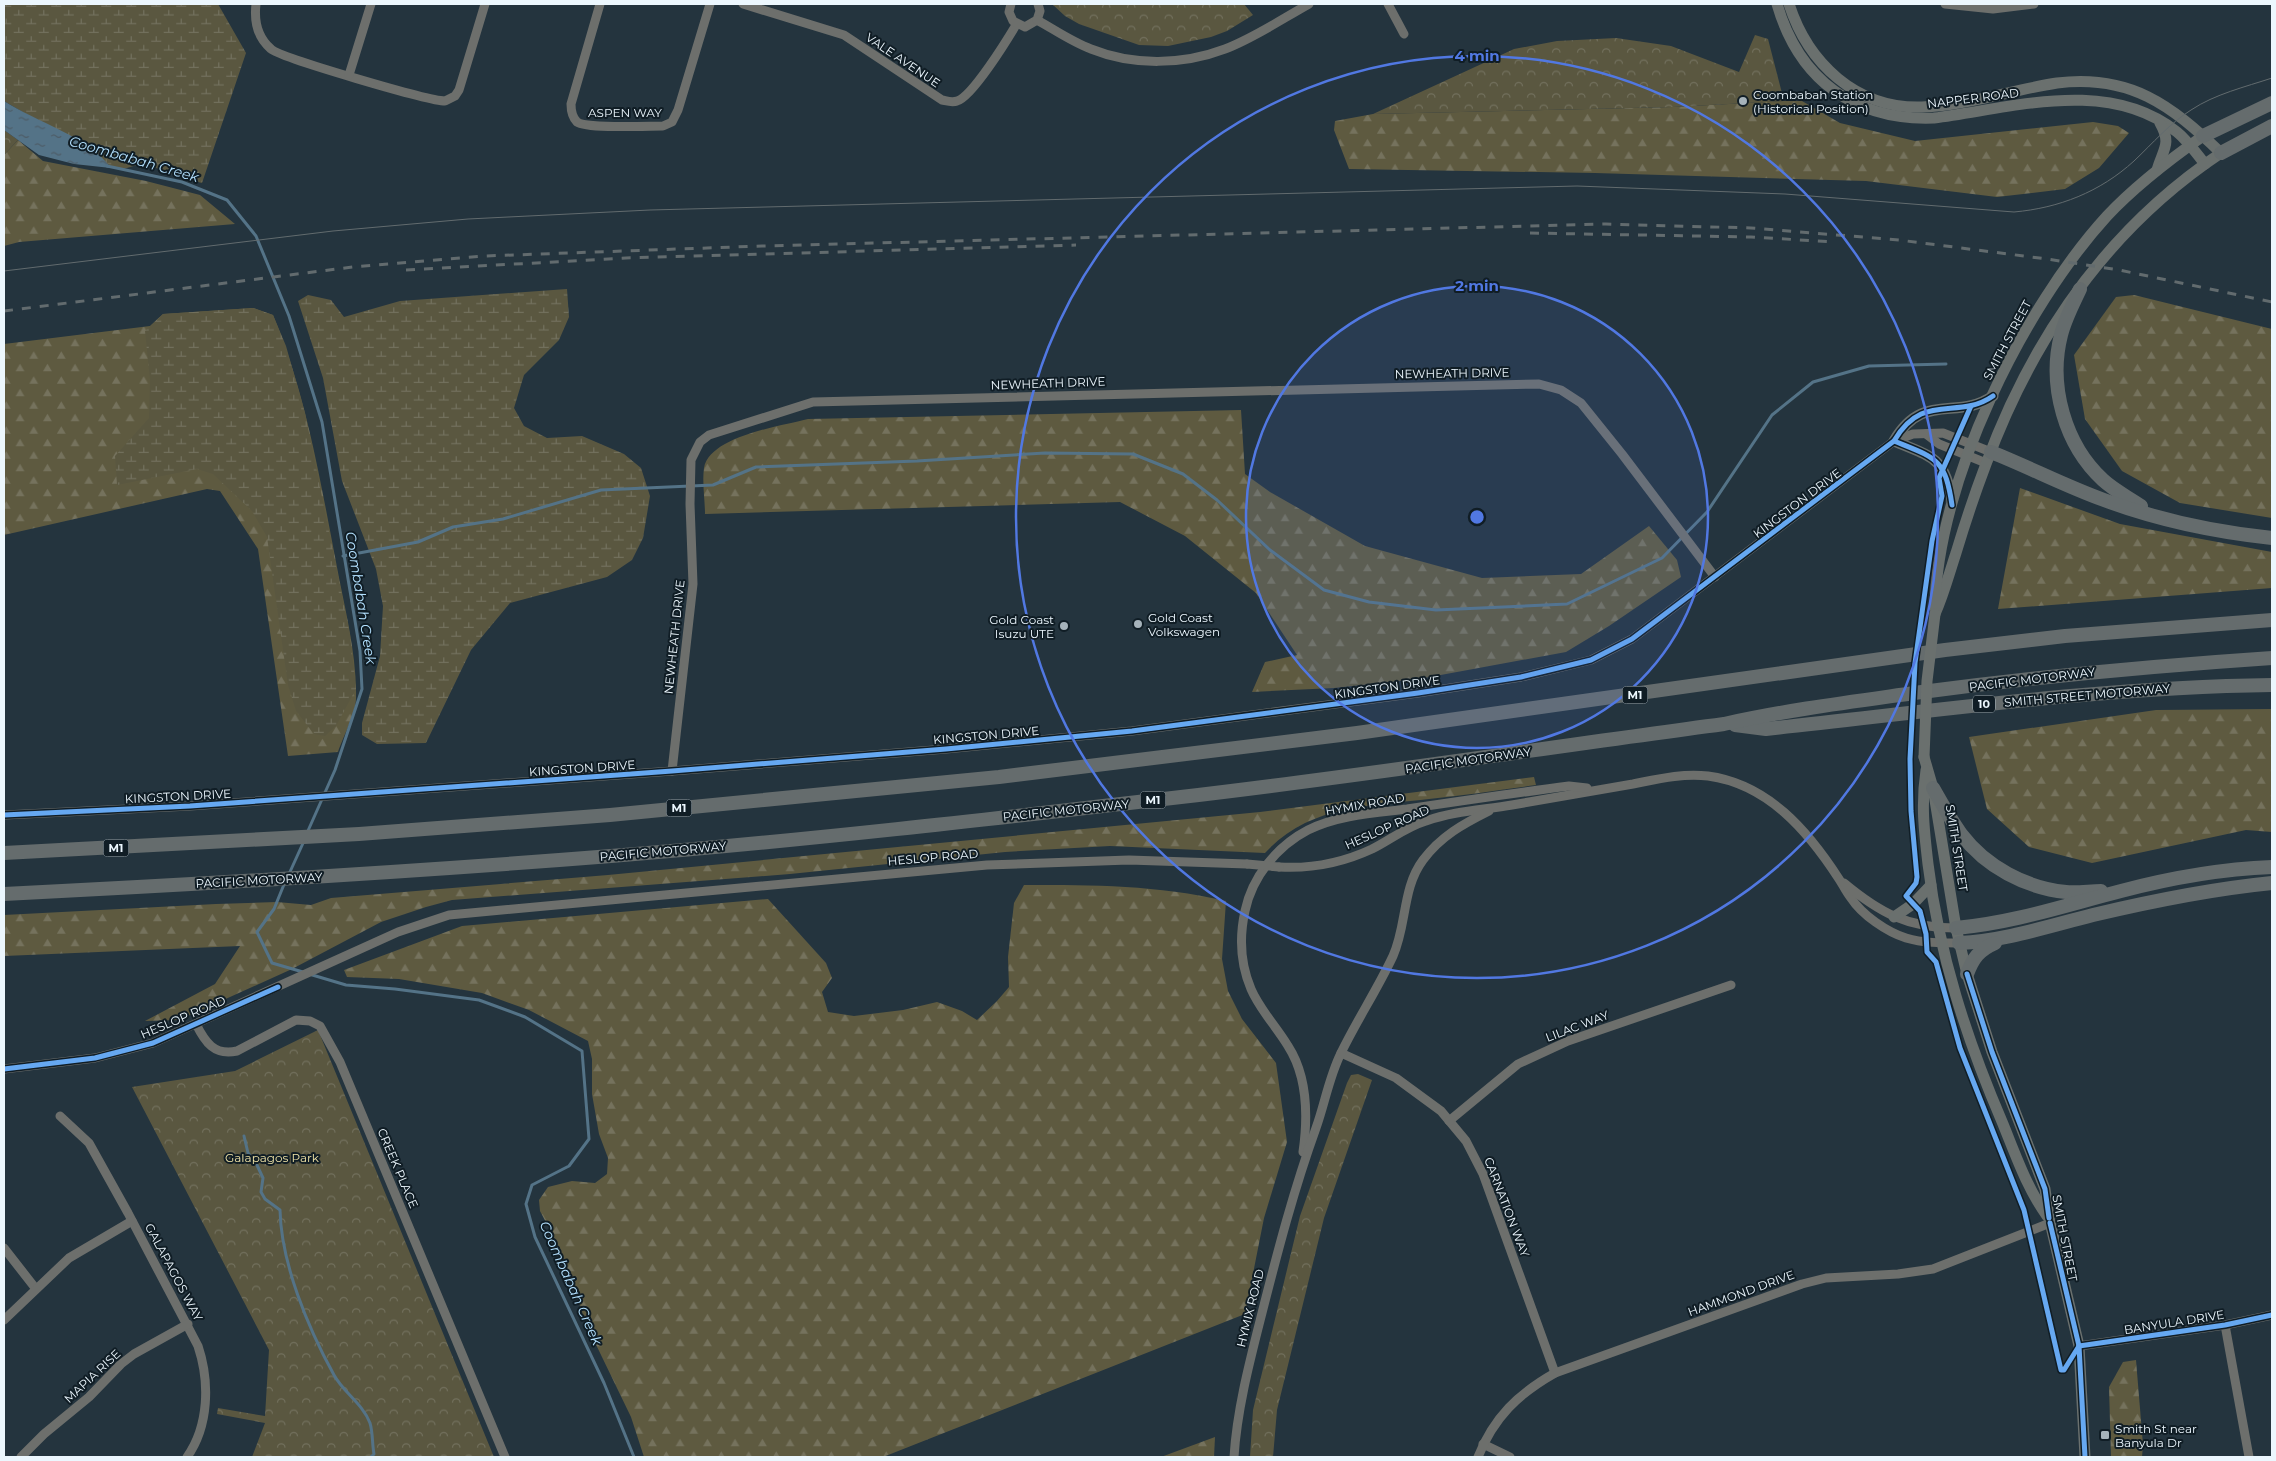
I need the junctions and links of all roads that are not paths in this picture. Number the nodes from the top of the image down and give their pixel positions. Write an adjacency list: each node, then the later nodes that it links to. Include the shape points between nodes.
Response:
1 (256, 4): 18 (street, via 260,38 273,51)
2 (371, 4): 18 (street)
3 (485, 4): 18 (street, via 459,90 450,99 439,102)
4 (600, 4): 5 (street, ASPEN WAY, via 571,104 574,118 590,126 663,126 672,122)
5 (710, 4)
6 (743, 4): 16 (street, VALE AVENUE, via 844,36 942,100 951,102 959,101 974,89)
7 (1011, 4): 16 (street, via 1010,17)
8 (1038, 4): 15 (street)
9 (1309, 4): 15 (street, via 1225,49 1162,61 1133,60 1093,50)
10 (1388, 4): 17 (street)
11 (1777, 4): 20 (main road, NAPPER ROAD, via 1792,42 1816,75 1840,95 1884,114 1914,119 1934,118 2083,100 2121,105)
12 (1789, 4): 22 (main road, NAPPER ROAD, via 1797,29 1816,59 1851,88 1878,100 1905,106 1935,106 2046,85 2097,82 2132,90 2156,100)
13 (1945, 4): 14 (street, via 1980,8)
14 (2034, 4)
15 (1037, 20): 16 (street, via 1030,26)
16 (1016, 25)
17 (1404, 34)
18 (349, 75)
19 (2272, 103): 22 (highway)
20 (2160, 122): 23 (main road, NAPPER ROAD); 26 (main road, via 2167,143)
21 (2272, 126): 24 (highway)
22 (2202, 136): 23 (main road, SMITH STREET); 24 (main road, NAPPER ROAD)
23 (2190, 145): 25 (main road, NAPPER ROAD); 26 (main road, SMITH STREET)
24 (2221, 153): 25 (main road, SMITH STREET)
25 (2205, 164): 27 (main road, SMITH STREET, via 2133,224)
26 (2157, 170): 28 (main road, SMITH STREET, via 2122,201 2070,260 2030,323)
27 (2080, 289): 31 (main road, SMITH STREET, via 2059,315 2035,355); 33 (highway, via 2065,322 2058,348 2058,384 2063,416 2083,457 2102,479)
28 (1993, 396): 29 (main road, via 1977,405 1943,407 1924,413 1903,426); 30 (main road, SMITH STREET)
29 (1894, 441): 30 (street, KINGSTON DRIVE, via 1913,434 1943,433); 32 (main road, via 1936,460 1948,481); 35 (street, KINGSTON DRIVE)
30 (1970, 450): 31 (street, KINGSTON DRIVE); 32 (main road, SMITH STREET)
31 (1988, 458): 33 (highway); 36 (main road, SMITH STREET)
32 (1952, 505): 36 (main road, SMITH STREET, via 1936,588)
33 (2160, 518): 34 (highway, via 2227,533)
34 (2272, 538)
35 (1715, 577): 42 (street, KINGSTON DRIVE, via 1624,644 1591,660 1522,677 1132,731); 42 (street, NEWHEATH DRIVE, via 1581,403 1561,390 1539,384 813,402 709,435 694,450 690,472 693,584)
36 (1935, 614): 41 (main road, SMITH STREET, bridge, via 1926,681)
37 (2272, 620): 47 (highway, M1, via 2065,636 1945,650 1723,683 1100,766 640,812 359,834)
38 (2272, 658): 40 (highway, PACIFIC MOTORWAY / M1, via 2027,678 1783,711)
39 (2272, 685): 40 (highway, SMITH STREET MOTORWAY / 10, via 2092,693 1766,729)
40 (1724, 724): 53 (highway, PACIFIC MOTORWAY / M1, via 1341,777 815,837 614,856)
41 (1925, 762): 43 (main road, SMITH STREET); 51 (main road, SMITH STREET, via 1922,797)
42 (672, 771): 46 (street, KINGSTON DRIVE, via 247,802)
43 (1933, 788): 52 (highway, via 1967,841 2008,874 2037,886 2068,892); 56 (main road, SMITH STREET)
44 (1595, 790): 45 (street, HESLOP ROAD); 49 (street, HESLOP ROAD, via 1683,775 1708,776 1737,783 1758,793 1787,814); 67 (street, HYMIX ROAD, via 1569,786 1327,822 1284,846 1258,877 1243,916 1242,960 1257,1001 1289,1047 1300,1073 1307,1121)
45 (1493, 808): 62 (street, HESLOP ROAD, bridge, via 1425,821 1371,849 1312,867 1129,860 987,865 466,912 418,924); 63 (street, HYMIX ROAD, via 1456,828 1422,861 1407,895 1394,954)
46 (4, 815)
47 (4, 854)
48 (2272, 867): 52 (highway, via 2208,874)
49 (1839, 879): 54 (street, HESLOP ROAD); 58 (street, HESLOP ROAD, via 1852,900 1882,925 1904,937)
50 (2272, 883): 57 (highway, via 2142,904)
51 (1931, 885): 54 (main road, via 1913,904); 55 (main road, SMITH STREET)
52 (2122, 890): 56 (highway, via 2008,920)
53 (4, 894)
54 (1894, 917): 55 (street, HESLOP ROAD)
55 (1938, 928): 56 (street, HESLOP ROAD); 58 (main road, SMITH STREET)
56 (1956, 928): 59 (main road, SMITH STREET)
57 (2011, 935): 59 (highway); 60 (highway, via 1979,952)
58 (1941, 943): 59 (street, HESLOP ROAD); 68 (main road, SMITH STREET, via 1982,1075 2033,1196)
59 (1959, 943): 60 (main road, SMITH STREET)
60 (1967, 974): 68 (main road, SMITH STREET, via 1992,1052 2045,1189)
61 (1731, 985): 66 (street, LILAC WAY, via 1568,1041 1518,1064)
62 (196, 1024): 64 (street, HESLOP ROAD, via 153,1043 94,1058); 81 (street, CREEK PLACE, via 211,1048 228,1053 296,1020 320,1026 340,1062)
63 (1341, 1053): 66 (street, CARNATION WAY, via 1396,1078); 67 (street, HYMIX ROAD)
64 (4, 1069)
65 (60, 1116): 69 (street, GALAPAGOS WAY, via 89,1143)
66 (1449, 1121): 77 (street, CARNATION WAY, via 1466,1141 1483,1174)
67 (1301, 1167): 82 (street, HYMIX ROAD, via 1248,1368)
68 (2049, 1220): 76 (main road, SMITH STREET); 77 (street, HAMMOND DRIVE, via 1933,1268 1898,1274 1826,1278 1802,1284)
69 (132, 1221): 71 (street, via 68,1258); 74 (street, GALAPAGOS WAY)
70 (4, 1248): 71 (street)
71 (36, 1289): 73 (street)
72 (2272, 1315): 75 (street, BANYULA DRIVE)
73 (4, 1320)
74 (188, 1324): 79 (street, MAPIA RISE, via 121,1364); 80 (street, GALAPAGOS WAY, via 205,1366 205,1409 199,1433)
75 (2225, 1325): 76 (street, BANYULA DRIVE); 86 (street)
76 (2079, 1346): 85 (main road, SMITH STREET)
77 (1555, 1373): 78 (street, HAMMOND DRIVE, via 1522,1394 1504,1413)
78 (1484, 1444): 83 (street, HAMMOND DRIVE); 84 (street)
79 (21, 1457)
80 (187, 1457)
81 (505, 1457)
82 (1234, 1457)
83 (1478, 1457)
84 (1510, 1457)
85 (2084, 1457)
86 (2249, 1457)

